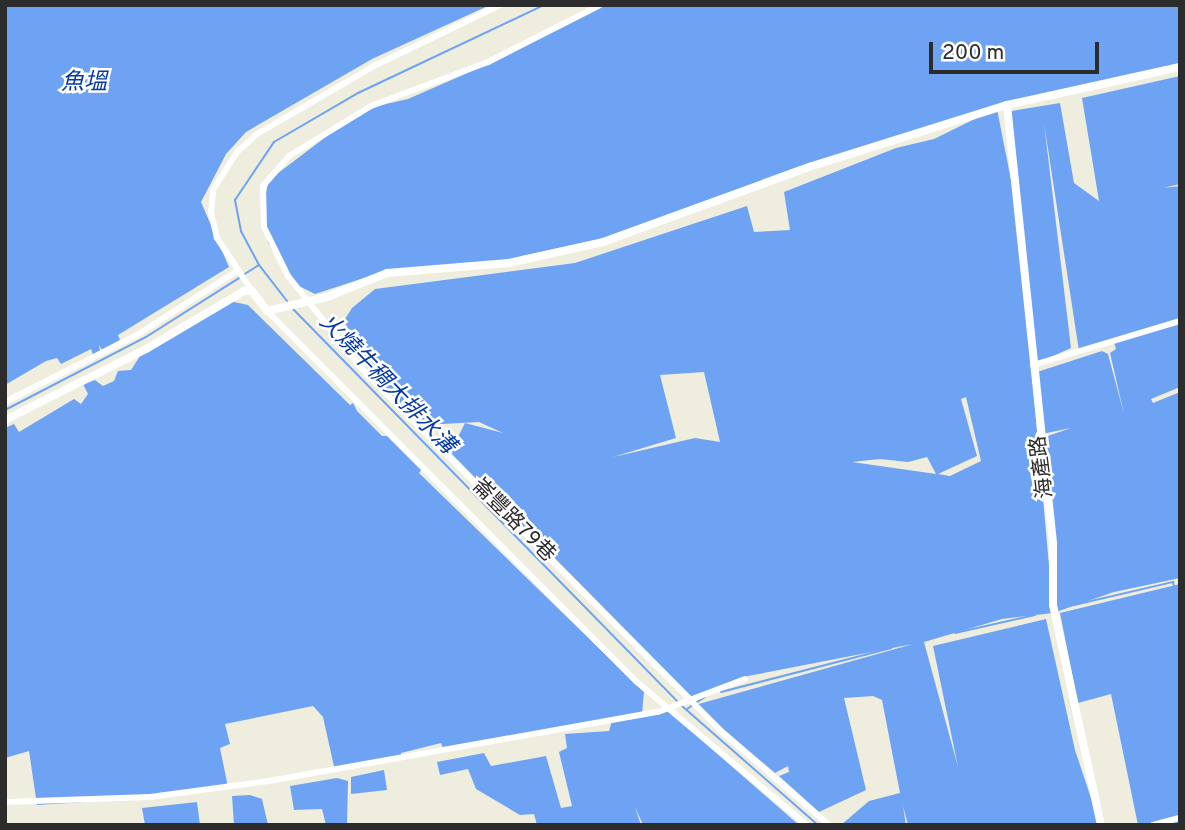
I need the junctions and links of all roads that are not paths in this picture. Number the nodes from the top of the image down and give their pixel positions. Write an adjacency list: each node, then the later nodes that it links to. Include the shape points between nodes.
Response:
1 (500, 5): 5 (street, via 384,61 257,134 237,152 214,190 211,213 217,238)
2 (600, 5): 7 (street, 崙豐路79巷, via 488,62 371,106 289,156 269,175 260,199 264,228 273,251)
3 (1180, 67): 4 (street)
4 (1007, 105): 7 (street, via 812,166 603,242 509,263 387,273); 10 (street, 海產路)
5 (237, 271): 6 (street); 11 (street, via 137,335)
6 (252, 291): 8 (street); 12 (street, via 224,299 146,349)
7 (309, 300): 8 (street); 14 (street, 崙豐路79巷, via 363,370)
8 (267, 311): 15 (street, via 597,643)
9 (1180, 321): 10 (street)
10 (1033, 365): 20 (street, 海產路, via 1053,544 1053,605)
11 (5, 402)
12 (5, 419)
13 (745, 679): 14 (street)
14 (690, 700): 15 (street); 19 (street, 崙豐路79巷)
15 (670, 708): 16 (street, via 244,784 150,797); 18 (street)
16 (5, 802)
17 (1180, 818): 21 (street)
18 (807, 825)
19 (829, 825)
20 (1101, 825)
21 (1153, 825)

